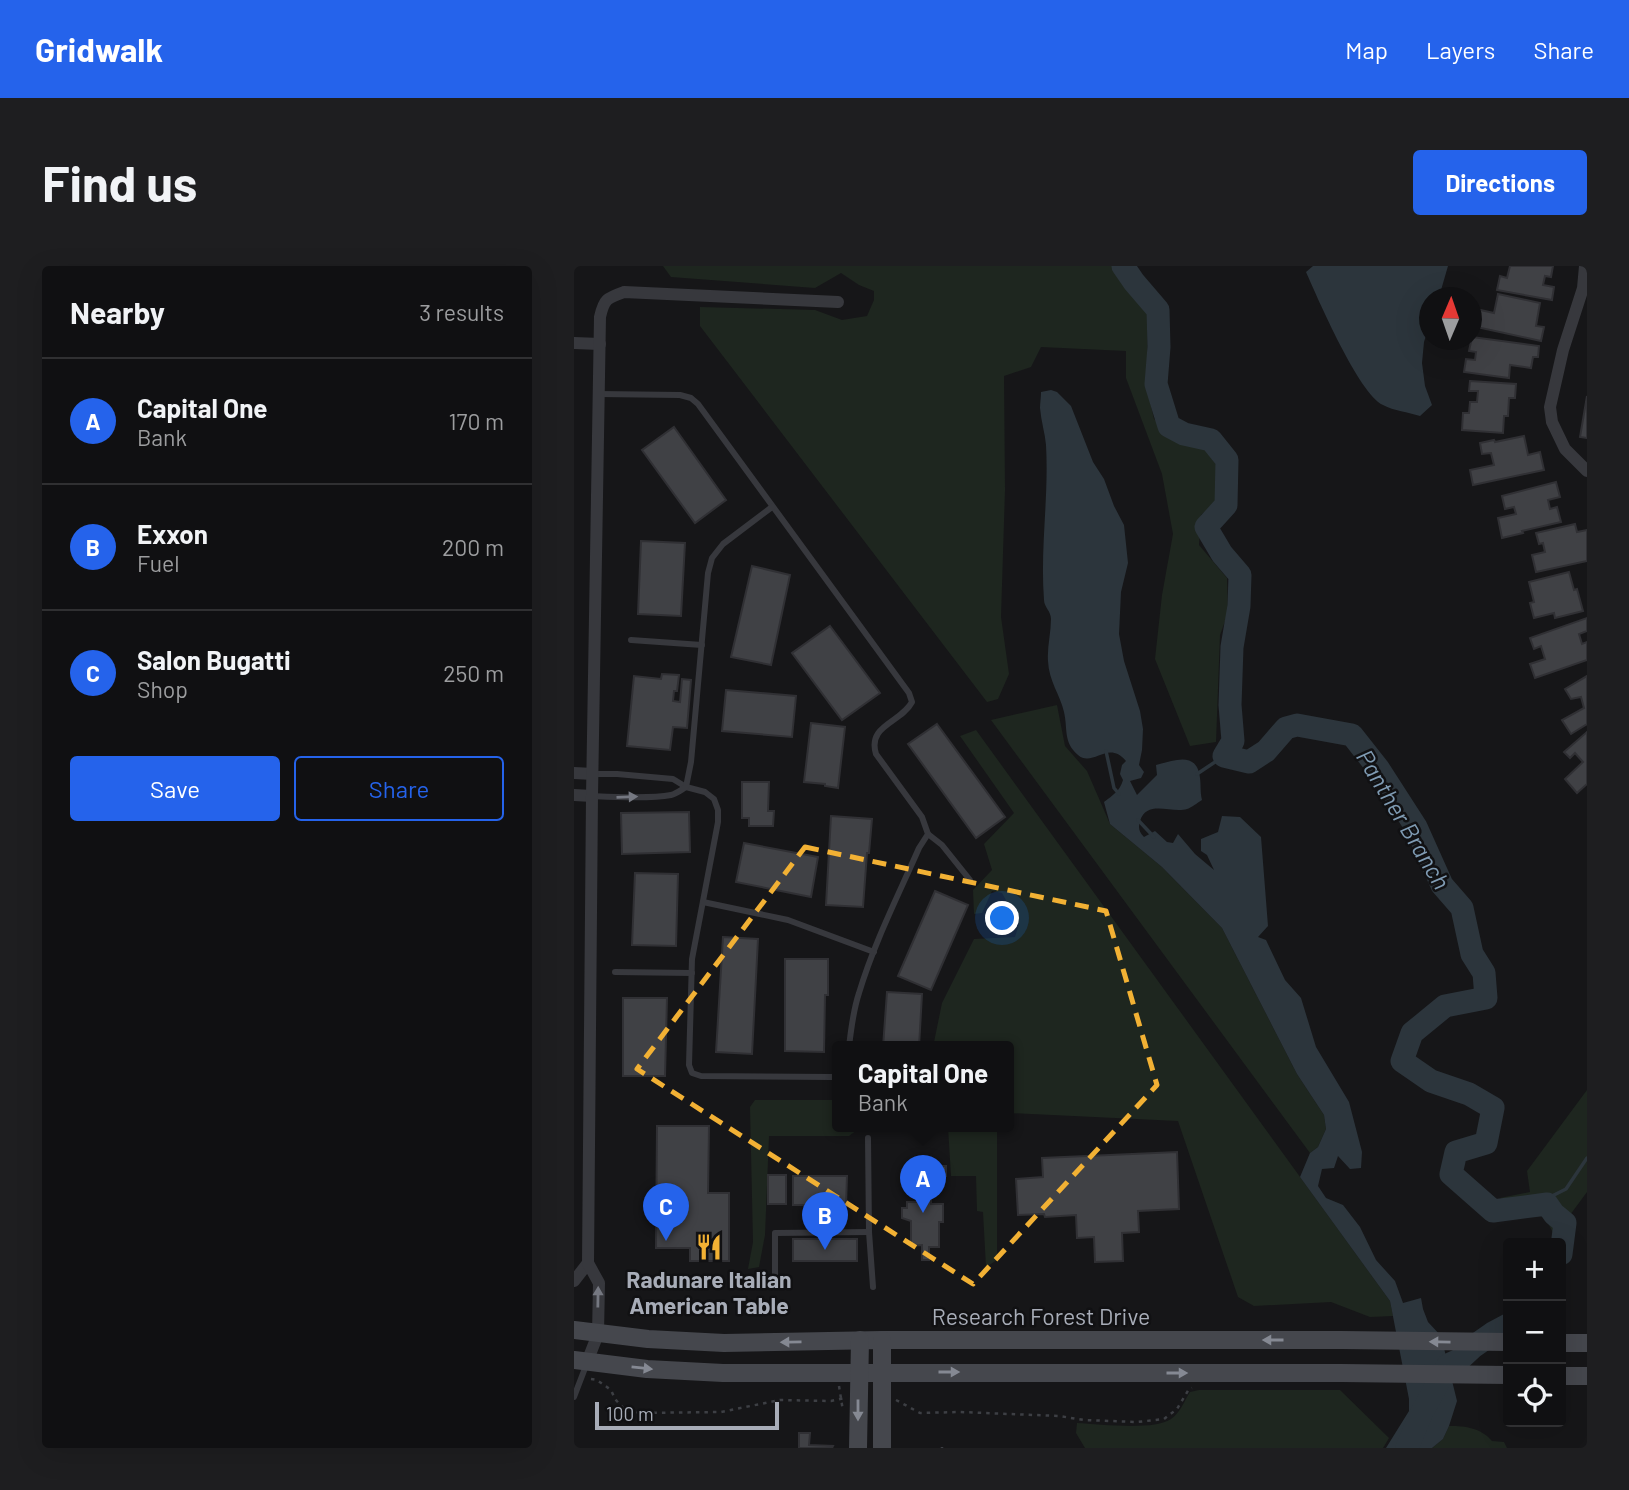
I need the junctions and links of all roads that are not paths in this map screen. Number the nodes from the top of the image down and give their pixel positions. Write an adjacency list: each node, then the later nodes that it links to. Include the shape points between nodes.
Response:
1 (1585, 266): 2 (street)
2 (1585, 288): 7 (street, via 1563,350 1550,407 1565,449)
3 (838, 302): 5 (street, via 624,292 603,304)
4 (574, 343): 5 (street)
5 (600, 344): 6 (street)
6 (599, 394): 8 (lane, via 691,398); 12 (street)
7 (1587, 471)
8 (772, 508): 10 (lane, via 723,544 712,558); 18 (lane, via 909,693 912,702 908,710 879,731 874,746 922,817)
9 (631, 640): 10 (lane)
10 (702, 645): 14 (lane)
11 (574, 773): 12 (street)
12 (593, 774): 13 (lane); 16 (street)
13 (662, 777): 14 (lane); 17 (lane)
14 (686, 787): 17 (lane); 20 (lane, via 705,792 718,810)
15 (574, 795): 16 (street)
16 (592, 796): 17 (lane, one-way to 17); 28 (street)
17 (662, 796)
18 (928, 834): 19 (lane); 21 (lane)
19 (971, 880)
20 (703, 902): 21 (lane, via 788,920); 23 (lane)
21 (874, 952): 24 (lane)
22 (615, 972): 23 (lane)
23 (692, 973): 25 (lane, via 692,1073)
24 (850, 1041)
25 (832, 1077)
26 (868, 1138): 27 (lane)
27 (869, 1232): 30 (lane, via 775,1233); 31 (lane)
28 (588, 1263): 29 (street); 33 (street, one-way to 28, via 598,1283)
29 (574, 1280)
30 (775, 1284)
31 (873, 1287)
32 (574, 1330): 33 (main road, Research Forest Drive)
33 (598, 1334): 34 (main road, Research Forest Drive, one-way to 33, via 724,1343); 39 (street)
34 (860, 1340): 35 (main road, Research Forest Drive); 40 (main road)
35 (882, 1340): 36 (main road, Research Forest Drive, one-way to 35); 41 (main road)
36 (1503, 1342)
37 (1566, 1343): 38 (main road)
38 (1587, 1343)
39 (580, 1367): 40 (main road, one-way to 40); 45 (lane)
40 (858, 1372): 41 (main road); 46 (main road, one-way to 46, via 849,1397)
41 (881, 1372): 42 (main road, one-way to 42); 47 (main road)
42 (1503, 1375)
43 (1566, 1376): 44 (main road)
44 (1587, 1376)
45 (574, 1397)
46 (858, 1448)
47 (882, 1448)

